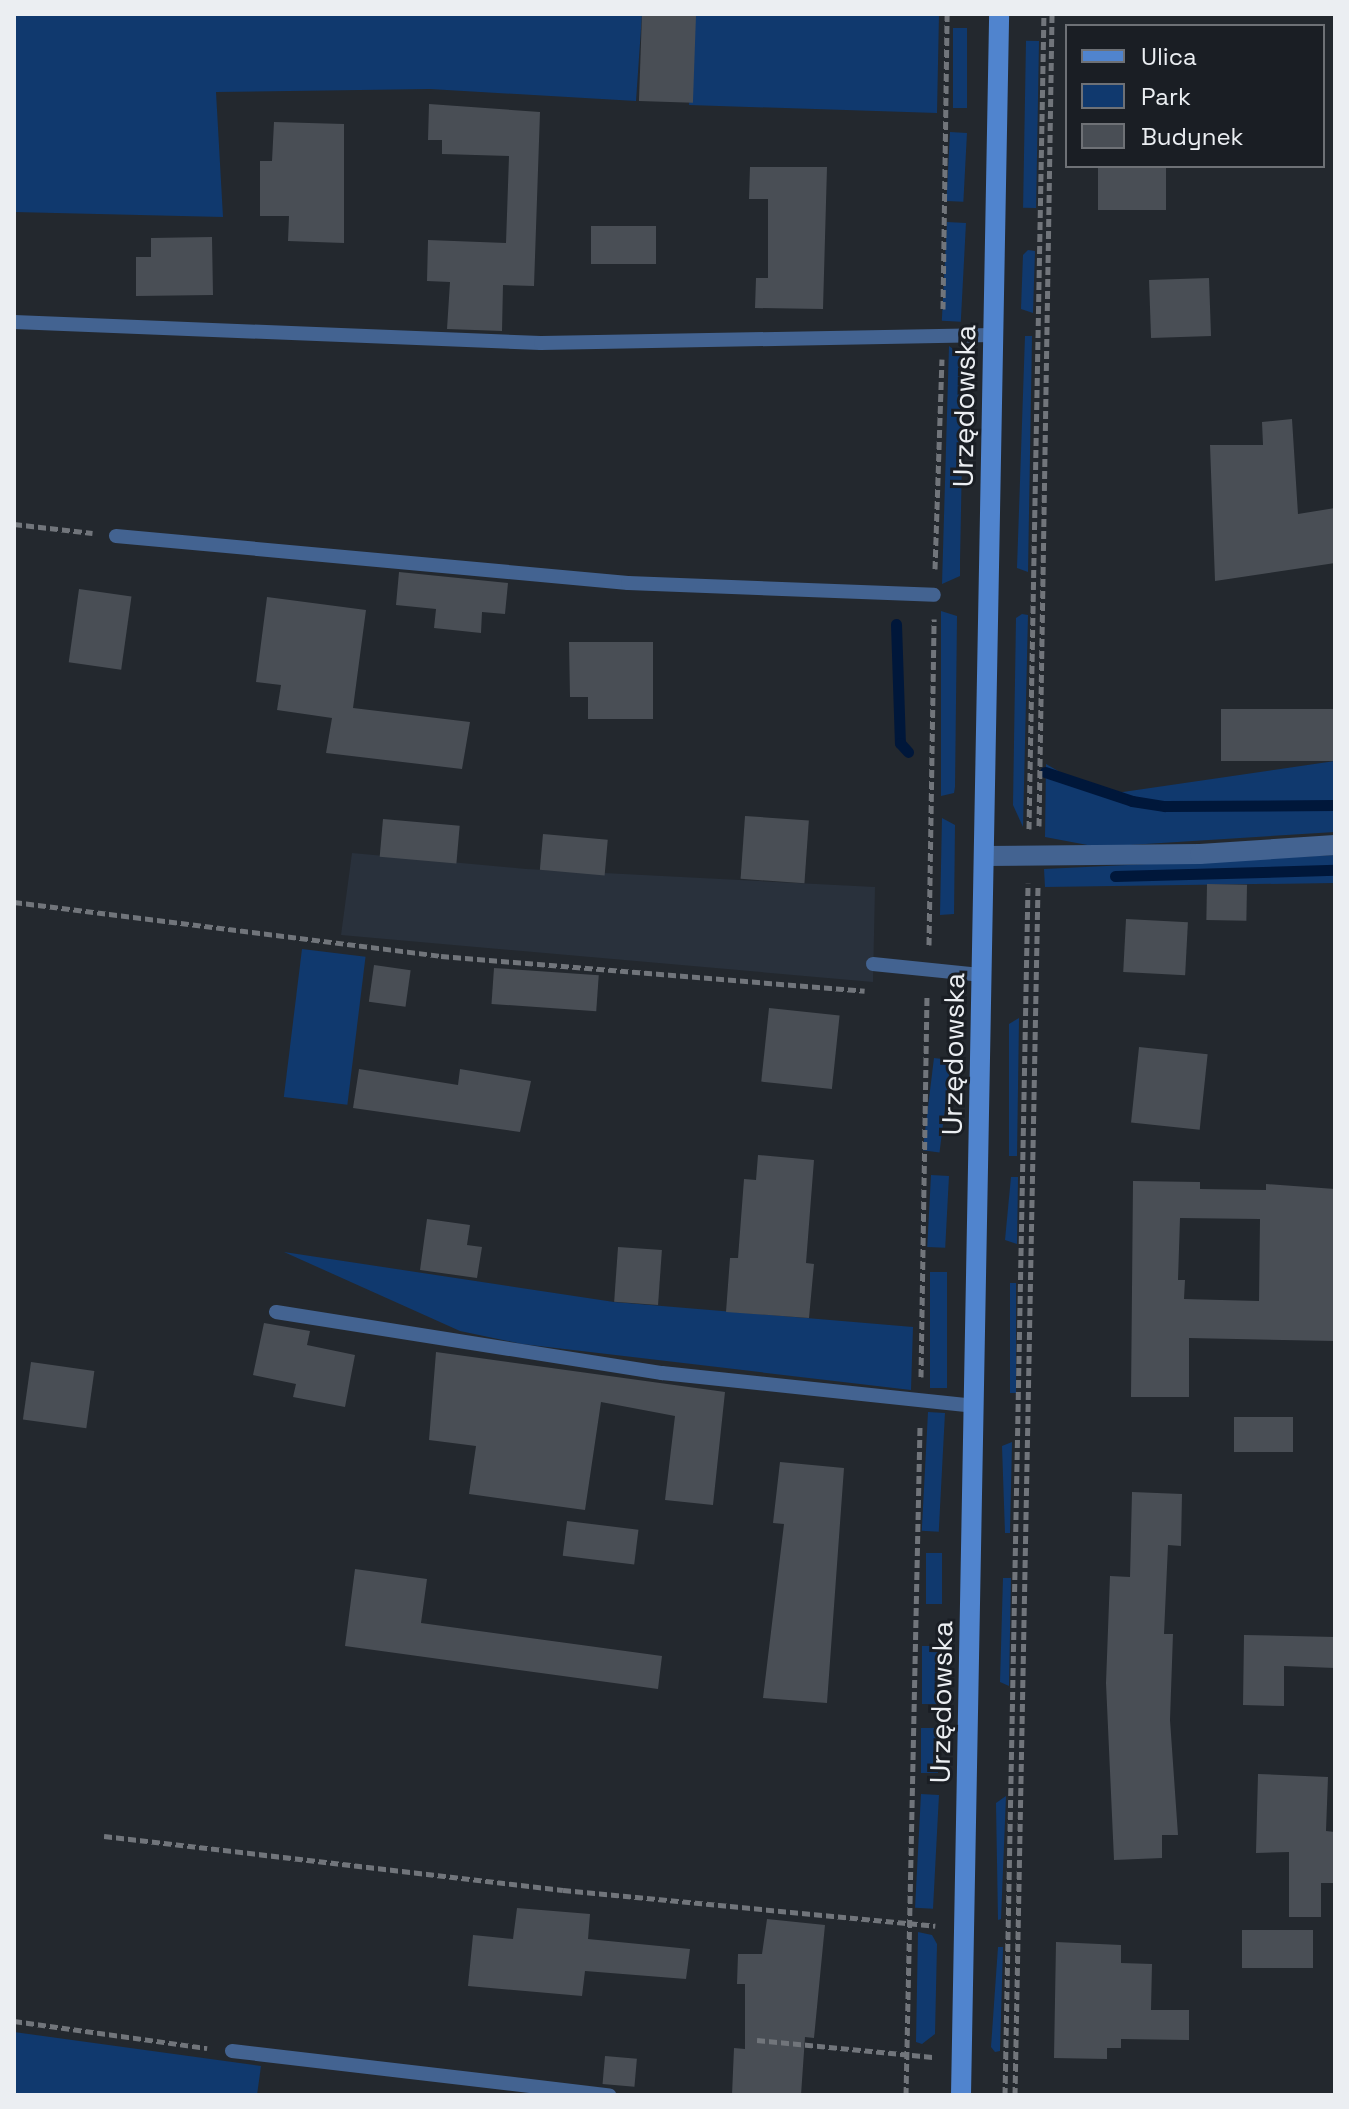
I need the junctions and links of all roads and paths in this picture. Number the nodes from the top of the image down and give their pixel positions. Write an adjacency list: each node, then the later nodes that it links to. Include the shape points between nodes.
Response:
1 (947, 14): 6 (path)
2 (999, 14): 7 (street, Urzędowska)
3 (1044, 14): 13 (path)
4 (1052, 14): 13 (path)
5 (14, 322): 6 (lane, via 541,343)
6 (942, 334): 7 (lane); 10 (path)
7 (993, 335): 12 (street, Urzędowska)
8 (14, 524): 9 (path)
9 (116, 536): 10 (lane, via 628,583)
10 (934, 595): 16 (path)
11 (1335, 845): 13 (street, via 1200,854)
12 (984, 856): 13 (street); 17 (street, Urzędowska)
13 (1033, 856): 36 (path); 37 (path)
14 (14, 902): 18 (path, via 441,956)
15 (873, 964): 16 (lane)
16 (929, 971): 17 (lane); 20 (path)
17 (982, 975): 21 (street, Urzędowska)
18 (880, 992)
19 (912, 995): 20 (path)
20 (927, 996): 21 (path); 23 (path)
21 (982, 999): 24 (street, Urzędowska)
22 (276, 1312): 23 (lane, via 662,1373)
23 (921, 1402): 24 (lane); 26 (path)
24 (975, 1406): 27 (street, Urzędowska)
25 (104, 1836): 26 (path)
26 (908, 1924): 27 (path); 31 (path)
27 (964, 1927): 32 (street, Urzędowska)
28 (14, 2021): 30 (path)
29 (757, 2040): 31 (path)
30 (232, 2051): 33 (lane)
31 (907, 2058): 32 (path); 34 (path)
32 (962, 2059): 35 (street, Urzędowska)
33 (609, 2095)
34 (906, 2095)
35 (961, 2095)
36 (1005, 2095)
37 (1015, 2095)

